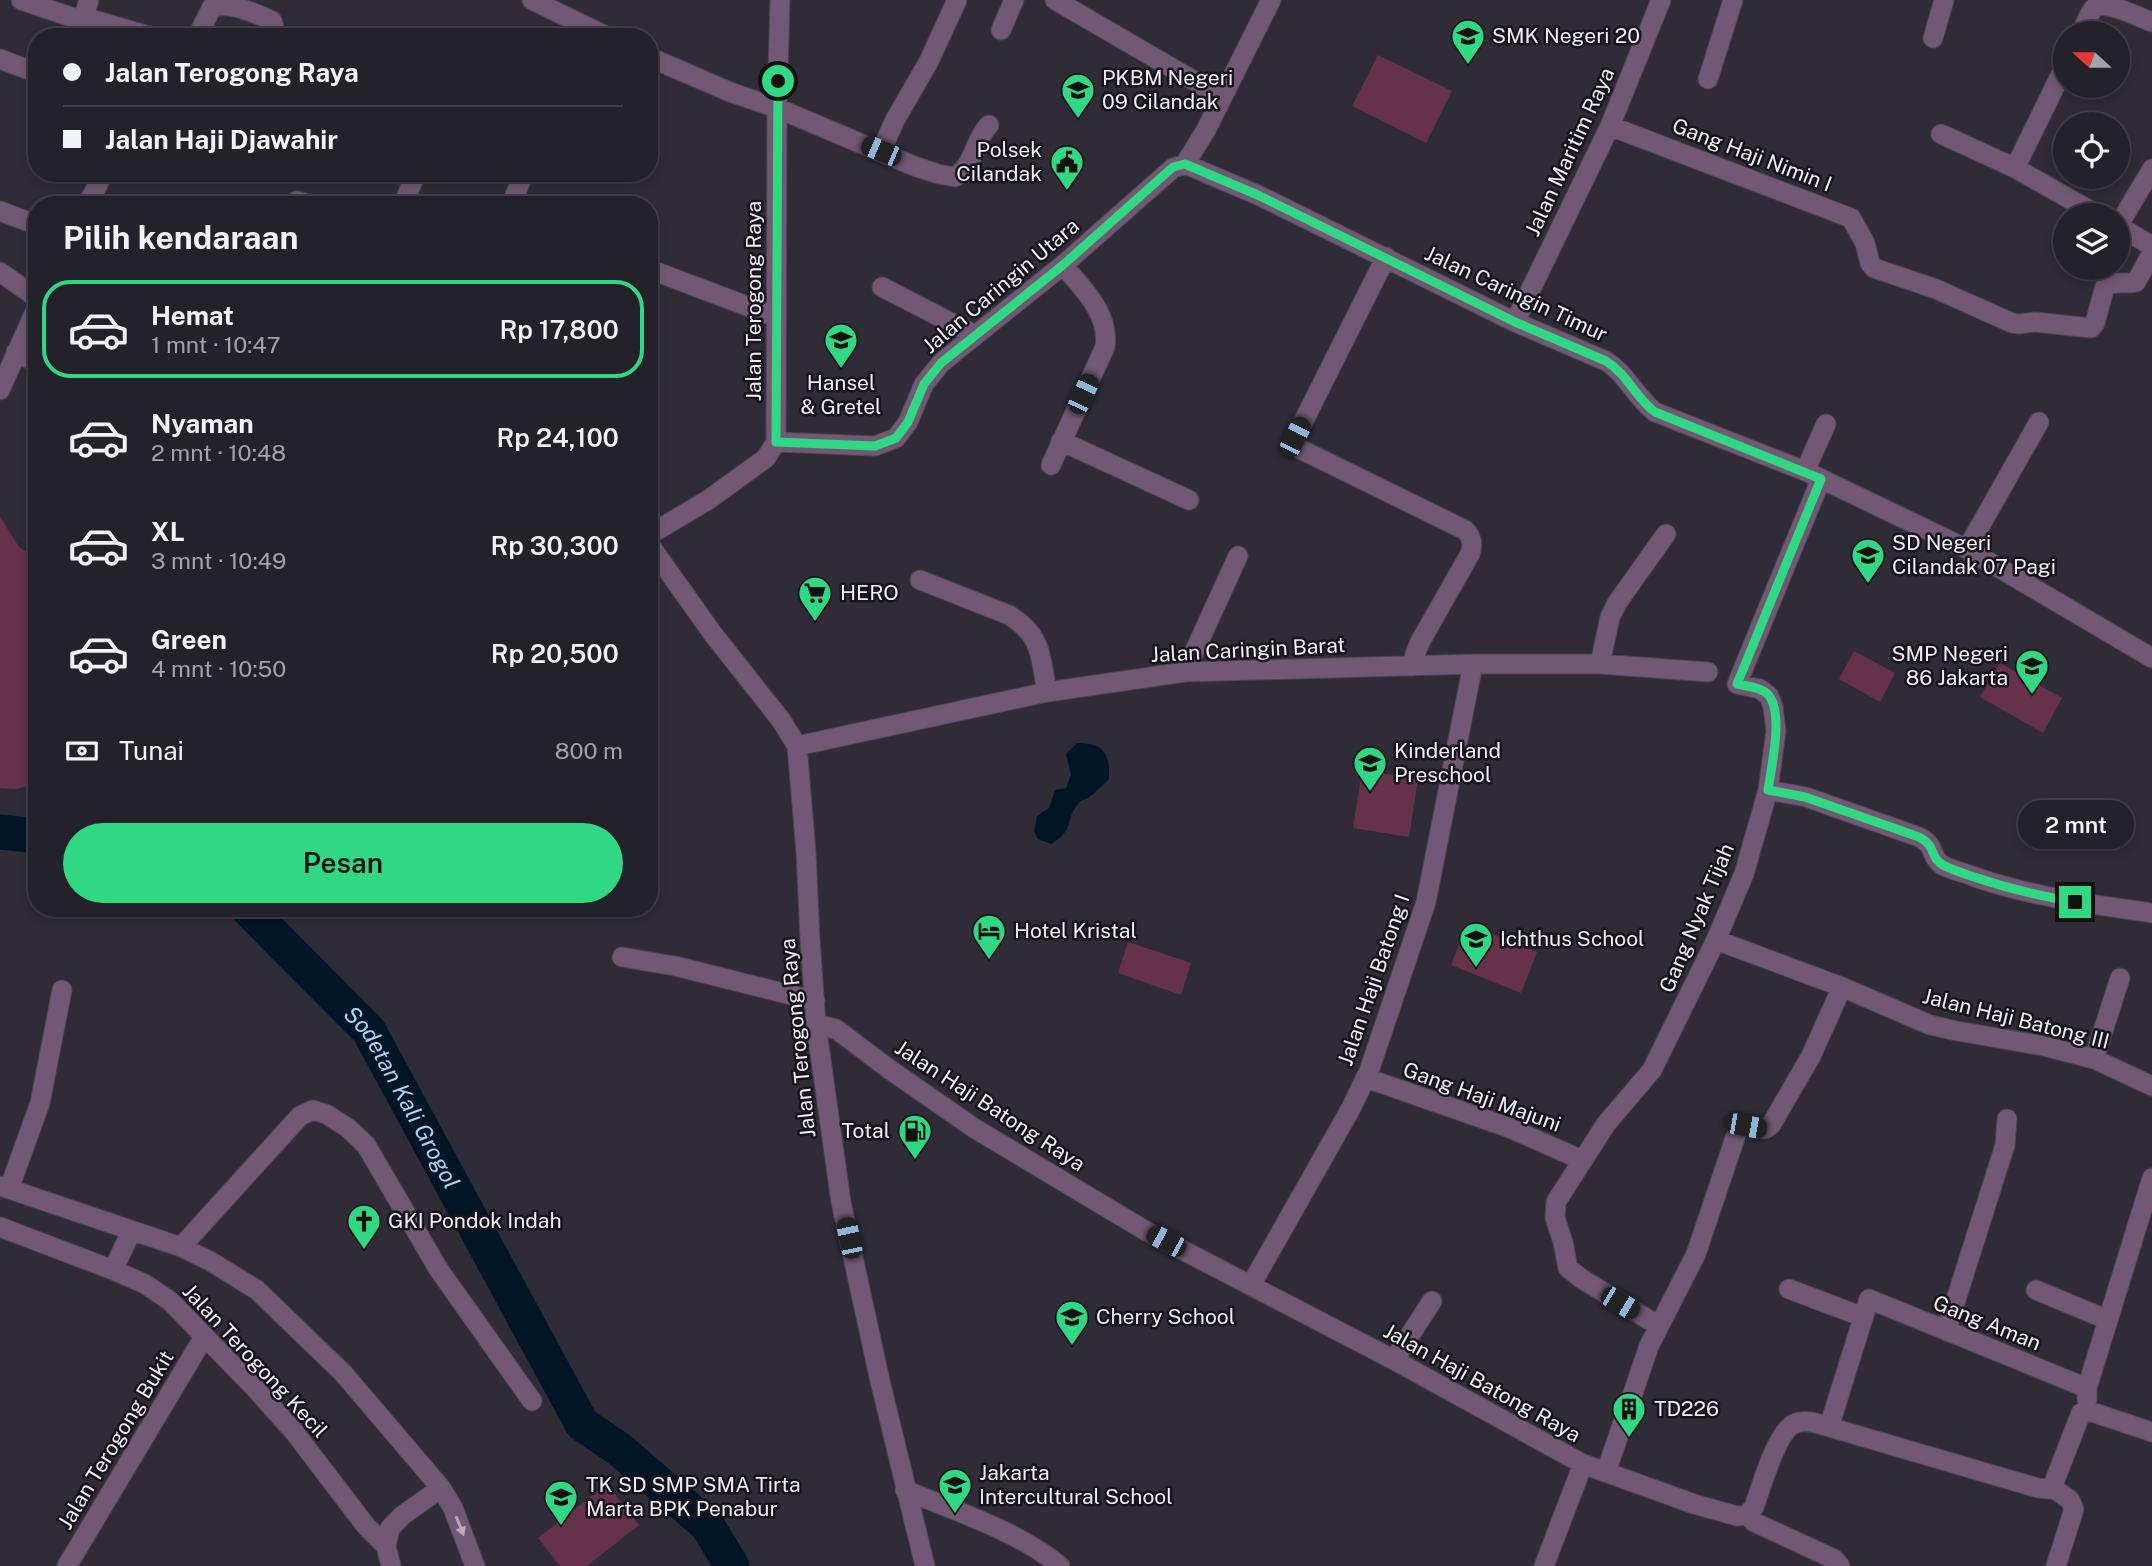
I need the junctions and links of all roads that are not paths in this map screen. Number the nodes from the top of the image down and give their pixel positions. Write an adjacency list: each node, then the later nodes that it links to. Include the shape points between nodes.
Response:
1 (21, 0): 12 (street)
2 (532, 0): 18 (street)
3 (780, 0): 27 (street, Jalan Terogong Raya)
4 (957, 0): 31 (street)
5 (1014, 0): 19 (street)
6 (1055, 0): 26 (street)
7 (1271, 0): 26 (street)
8 (1661, 0): 29 (street, Jalan Maritim Raya)
9 (1733, 0): 24 (street)
10 (1944, 0): 20 (street)
11 (205, 4): 16 (street); 17 (street, via 264,17)
12 (83, 19): 15 (street)
13 (2087, 21): 14 (street, via 2092,10 2108,4)
14 (2152, 22)
15 (118, 28)
16 (199, 28)
17 (274, 28)
18 (577, 28)
19 (1001, 30)
20 (1933, 38)
21 (0, 59): 23 (street)
22 (658, 61): 27 (street)
23 (28, 69)
24 (1708, 79)
25 (2053, 90): 33 (street)
26 (1222, 97): 32 (street)
27 (777, 107): 31 (street); 48 (street, Jalan Terogong Raya)
28 (989, 125): 31 (street, via 966,170 955,177 933,173)
29 (1610, 126): 41 (street, Gang Haji Nimin I, via 1851,218 1874,268 2012,323 2091,328 2103,288 2112,282 2136,282); 49 (street, Jalan Maritim Raya)
30 (1941, 134): 33 (street)
31 (881, 151)
32 (1185, 164): 42 (street, Jalan Caringin Timur); 43 (street, Jalan Caringin Utara, via 1173,167)
33 (2015, 168): 35 (street)
34 (2152, 169): 36 (street)
35 (2077, 203)
36 (2130, 206)
37 (0, 211): 38 (street)
38 (28, 222)
39 (2130, 233): 40 (street)
40 (2152, 246)
41 (2152, 253)
42 (1386, 257): 49 (street, Jalan Caringin Timur); 71 (street, via 1293,442 1465,530 1472,540 1470,554 1420,642)
43 (1063, 265): 51 (street, Jalan Caringin Utara); 57 (street, via 1090,297 1107,337)
44 (0, 272): 47 (street)
45 (658, 273): 48 (street)
46 (882, 286): 51 (street)
47 (28, 292)
48 (776, 317): 58 (street, Jalan Terogong Raya)
49 (1515, 322): 60 (street, Jalan Caringin Timur, via 1612,365 1655,412)
50 (28, 326): 52 (street)
51 (975, 335): 58 (street, Jalan Caringin Utara, via 924,384 896,438 875,446)
52 (16, 352): 53 (street); 54 (street)
53 (28, 358)
54 (0, 390)
55 (2039, 422): 64 (street)
56 (1826, 424): 60 (street)
57 (1061, 441): 59 (street); 61 (street)
58 (776, 442): 62 (street, via 766,458)
59 (1051, 465)
60 (1813, 475): 64 (street, Jalan Caringin Timur); 76 (street, Gang Nyak Tijah, via 1737,684 1765,692 1772,701 1776,730)
61 (1189, 500)
62 (658, 530)
63 (1666, 534): 70 (street, via 1616,603)
64 (1967, 549): 68 (street, Jalan Caringin Timur)
65 (1238, 556): 72 (street)
66 (658, 557): 75 (street, Jalan Terogong Raya)
67 (920, 580): 74 (street, via 1009,615 1029,629 1038,645)
68 (2152, 658)
69 (1473, 664): 70 (street, Jalan Caringin Barat); 71 (street, Jalan Caringin Barat); 86 (street, Jalan Haji Batong I, via 1426,902)
70 (1600, 664): 73 (street, Jalan Caringin Barat)
71 (1413, 666): 72 (street, Jalan Caringin Barat)
72 (1185, 672): 74 (street, Jalan Caringin Barat)
73 (1707, 672)
74 (1047, 692): 75 (street, Jalan Caringin Barat)
75 (797, 747): 83 (street, Jalan Terogong Raya)
76 (1768, 790): 77 (street, via 1805,797 1919,837 1943,865 1995,884 2049,898); 78 (street, Gang Nyak Tijah, via 1744,874)
77 (2152, 913)
78 (1716, 940): 81 (street, Jalan Haji Batong III); 89 (street, Gang Nyak Tijah, via 1652,1070 1618,1107)
79 (622, 957): 83 (street)
80 (2120, 978): 85 (street)
81 (1842, 987): 85 (street, Jalan Haji Batong III, via 1930,1025); 102 (street, via 1811,1056 1771,1125 1738,1129 1696,1254)
82 (62, 990): 91 (street, via 40,1103)
83 (815, 1002): 84 (street, Jalan Terogong Raya)
84 (816, 1024): 96 (street, Jalan Haji Batong Raya, via 836,1029 974,1128 1146,1231); 115 (street, Jalan Terogong Raya, via 844,1214)
85 (2094, 1059): 87 (street, Jalan Haji Batong III)
86 (1366, 1078): 89 (street, Gang Haji Majuni); 96 (street, Jalan Haji Batong I)
87 (2152, 1086)
88 (2007, 1119): 103 (street, via 2006,1145)
89 (1582, 1160): 102 (street, Gang Nyak Tijah, via 1555,1210 1568,1268)
90 (2152, 1178): 101 (street)
91 (4, 1187): 93 (street)
92 (0, 1227): 95 (street, Jalan Terogong Kecil)
93 (131, 1231): 94 (street); 95 (street)
94 (181, 1247): 107 (street, via 300,1116 313,1110 326,1114 366,1145 439,1270); 114 (street, via 257,1290 286,1316 343,1373)
95 (113, 1270): 104 (street, Jalan Terogong Kecil, via 170,1301)
96 (1251, 1286): 105 (street, Jalan Haji Batong Raya)
97 (1789, 1289): 100 (street, Gang Aman)
98 (2036, 1290): 101 (street)
99 (1432, 1301): 105 (street)
100 (1866, 1308): 103 (street, Gang Aman); 109 (street)
101 (2108, 1320): 106 (street)
102 (1660, 1326): 112 (street)
103 (1947, 1331): 106 (street, Gang Aman)
104 (204, 1338): 117 (street, Jalan Terogong Kecil, via 295,1433); 118 (street, Jalan Terogong Bukit)
105 (1394, 1360): 111 (street, Jalan Haji Batong Raya)
106 (2087, 1388): 108 (street)
107 (532, 1401)
108 (2086, 1410): 110 (street); 113 (street)
109 (1829, 1427): 113 (street, via 2038,1488); 116 (street, via 1802,1422 1787,1428)
110 (2152, 1432)
111 (1583, 1464): 112 (street, Jalan Haji Batong Raya); 123 (street)
112 (1606, 1472): 116 (street, Jalan Haji Batong Raya, via 1694,1504)
113 (2052, 1487): 125 (street, via 2073,1505)
114 (441, 1488): 117 (street, via 390,1528); 120 (street, one-way to 120)
115 (905, 1490): 121 (street, Jalan Terogong Raya); 122 (street, via 1042,1550)
116 (1747, 1515): 124 (street)
117 (386, 1546): 119 (street, Jalan Terogong Kecil)
118 (67, 1566)
119 (391, 1566)
120 (475, 1566)
121 (925, 1566)
122 (1060, 1566)
123 (1544, 1566)
124 (1840, 1566)
125 (2056, 1566)

